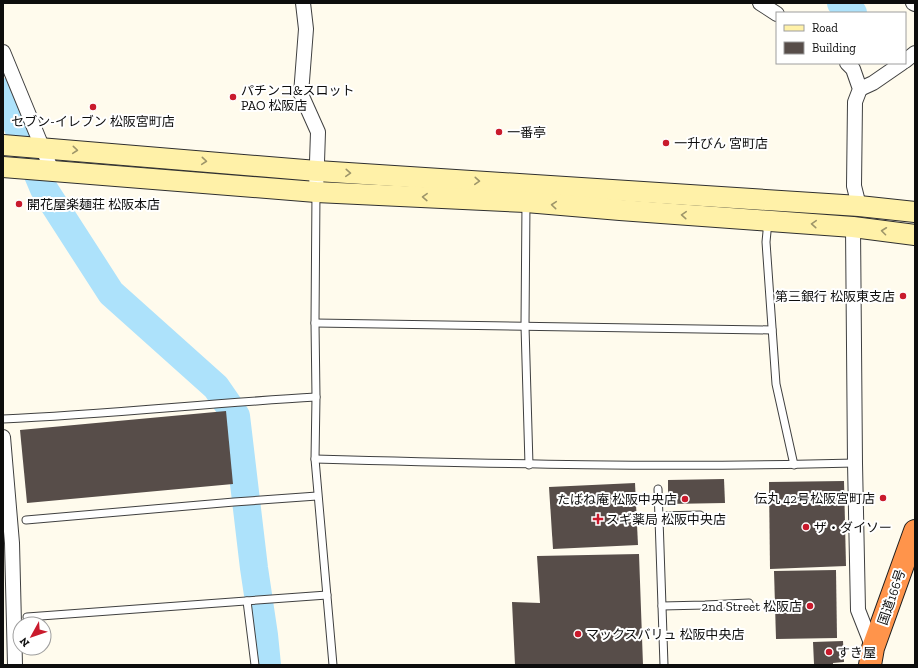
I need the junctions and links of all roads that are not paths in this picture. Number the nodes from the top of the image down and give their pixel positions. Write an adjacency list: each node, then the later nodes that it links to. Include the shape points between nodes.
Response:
1 (303, 3): 14 (street, via 306,29 301,94 318,132)
2 (760, 3): 3 (street)
3 (776, 13)
4 (3, 52): 11 (street)
5 (915, 53): 6 (street)
6 (906, 60)
7 (848, 64): 9 (street, via 853,69)
8 (901, 64): 9 (street, via 874,83)
9 (860, 89): 17 (street, via 855,102 854,186)
10 (8, 145): 11 (street)
11 (38, 147): 13 (street); 14 (street, one-way to 14)
12 (12, 167): 13 (street)
13 (48, 171): 15 (street)
14 (317, 171): 15 (street); 17 (street, one-way to 17)
15 (316, 192): 16 (street, one-way to 15); 22 (lane)
16 (526, 202): 19 (street, one-way to 16); 23 (lane)
17 (859, 206): 18 (street)
18 (915, 212)
19 (768, 221): 20 (street, one-way to 19); 24 (lane, via 766,242)
20 (853, 227): 21 (street, one-way to 20); 29 (street)
21 (915, 235)
22 (315, 323): 23 (lane); 25 (lane)
23 (525, 326): 24 (lane); 30 (lane)
24 (772, 330): 31 (lane, via 776,384)
25 (316, 397): 26 (lane); 28 (lane)
26 (3, 419)
27 (3, 437): 44 (street, via 12,543)
28 (315, 459): 30 (lane); 33 (lane)
29 (855, 463): 31 (lane); 43 (street, via 858,610)
30 (529, 465): 31 (lane)
31 (794, 465)
32 (658, 489): 35 (lane)
33 (317, 496): 36 (lane); 38 (lane)
34 (700, 515): 35 (lane)
35 (659, 516): 41 (lane)
36 (26, 520)
37 (915, 531): 43 (highway, 国道166号)
38 (327, 595): 39 (lane); 46 (lane)
39 (248, 601): 42 (lane); 45 (lane)
40 (749, 603): 41 (lane)
41 (662, 606): 47 (lane)
42 (52, 616)
43 (872, 657)
44 (15, 665)
45 (255, 665)
46 (333, 665)
47 (664, 665)

